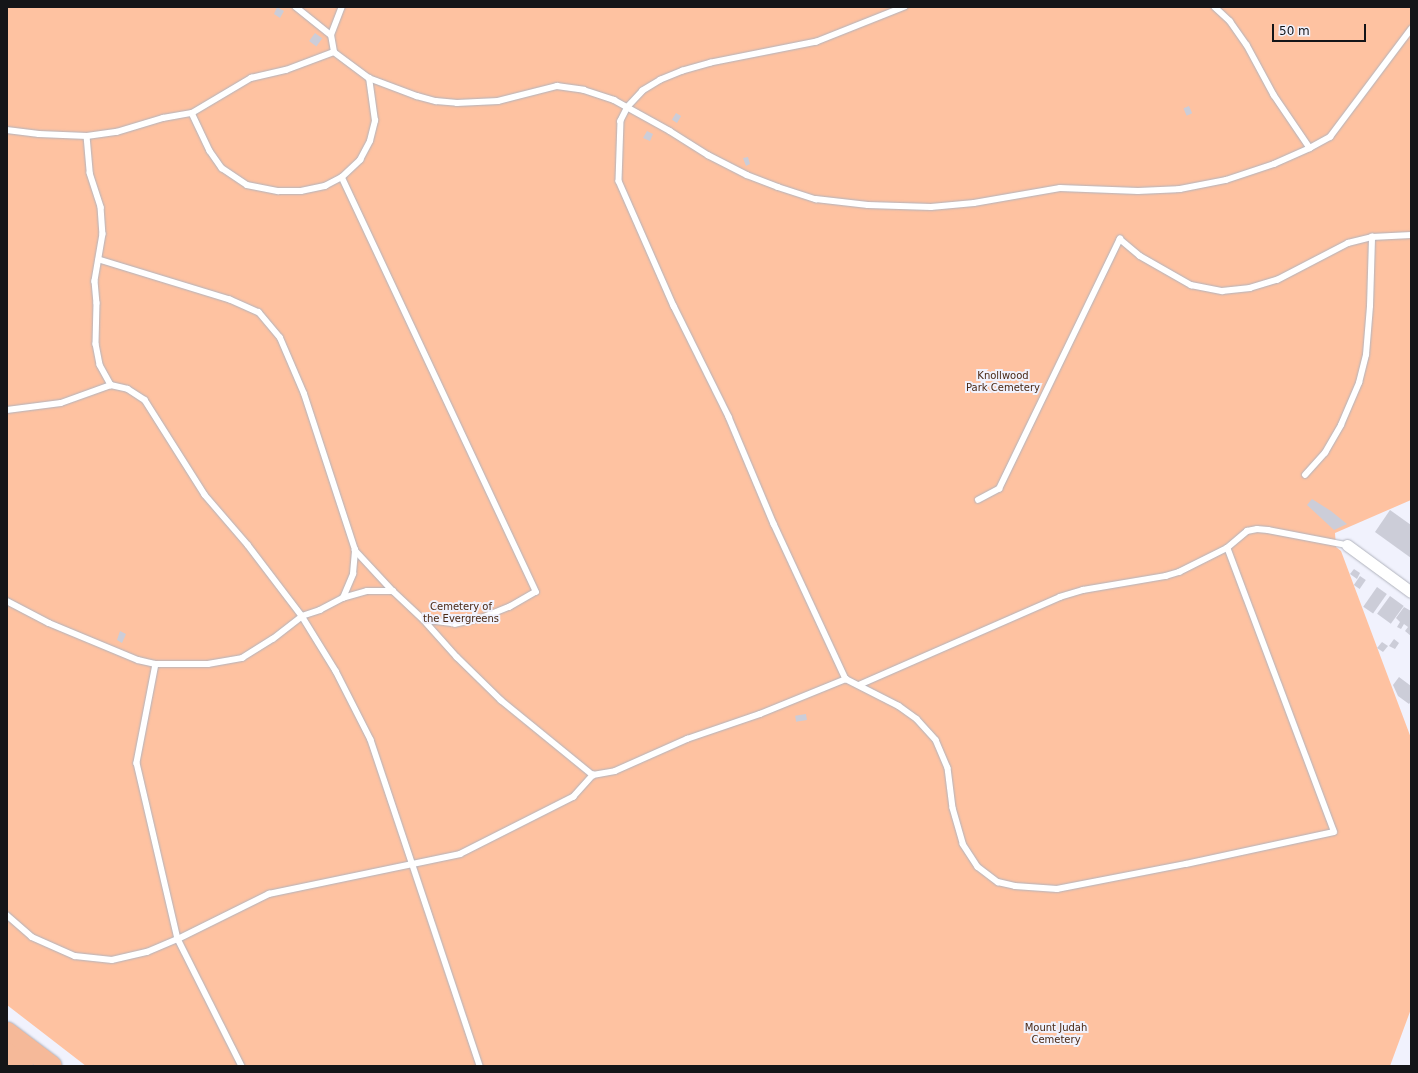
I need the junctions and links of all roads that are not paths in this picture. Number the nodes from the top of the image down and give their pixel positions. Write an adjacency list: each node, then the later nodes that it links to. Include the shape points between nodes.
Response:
1 (296, 7): 6 (lane)
2 (342, 7): 6 (lane)
3 (905, 7): 9 (lane, via 817,42 683,71 643,91)
4 (1215, 7): 13 (lane, via 1230,21 1247,45 1274,95)
5 (1411, 29): 13 (lane, via 1330,137)
6 (331, 35): 7 (lane)
7 (334, 52): 8 (lane); 10 (lane, via 286,70 251,78)
8 (369, 78): 9 (lane, via 436,101 457,103 498,100 557,86 590,92); 14 (lane, via 375,121 370,141 360,160)
9 (628, 107): 13 (lane, via 746,175 816,199 868,205 932,208 1060,188 1138,191 1180,188 1226,180 1274,164); 32 (lane, via 621,121 620,181 674,306 729,417 774,524)
10 (192, 113): 12 (lane, via 163,118 117,132); 14 (lane, via 210,151 222,168 247,185 278,191 301,191 325,186)
11 (7, 130): 12 (lane)
12 (87, 136): 17 (lane, via 90,173 101,207 103,234)
13 (1310, 148)
14 (342, 177): 30 (lane, via 536,592 510,607 483,618 456,624)
15 (1411, 235): 16 (lane)
16 (1372, 237): 20 (lane, via 1366,355 1359,383 1341,425 1325,453); 21 (lane, via 1348,242 1277,280 1250,288 1222,291 1191,285 1140,256 1120,239 998,489)
17 (99, 260): 18 (lane, via 95,281 96,344 100,365); 24 (lane, via 230,300 259,313 280,338 304,394)
18 (111, 385): 19 (lane, via 60,403); 29 (lane, via 128,389 145,400 205,495 248,545)
19 (7, 410)
20 (1305, 475)
21 (978, 500)
22 (1348, 545): 23 (lane, via 1257,529 1244,533); 26 (street)
23 (1227, 548): 33 (lane, via 1166,576 1083,590 1060,597); 33 (lane, via 1334,832 1057,889 998,882 978,867 963,844 953,808 948,768 936,740 917,719 899,706)
24 (355, 550): 25 (lane); 27 (lane, via 353,574)
25 (393, 591): 27 (lane, via 367,592); 30 (lane)
26 (1411, 592)
27 (342, 598): 29 (lane)
28 (7, 601): 31 (lane, via 96,643 138,660)
29 (302, 616): 31 (lane, via 274,639 242,658 208,664); 35 (lane, via 336,671 371,740)
30 (424, 620): 34 (lane, via 457,657 502,700)
31 (156, 664): 37 (lane, via 137,763)
32 (846, 679): 33 (lane); 34 (lane, via 760,714 687,739 615,772)
33 (859, 685)
34 (593, 775): 35 (lane, via 573,797 460,854)
35 (412, 863): 37 (lane, via 269,894); 43 (lane)
36 (7, 915): 37 (lane, via 32,937 75,956 112,960 147,952)
37 (178, 939): 42 (lane)
38 (7, 1032): 41 (highway)
39 (7, 1053): 40 (highway)
40 (23, 1066)
41 (52, 1066)
42 (242, 1066)
43 (480, 1066)

